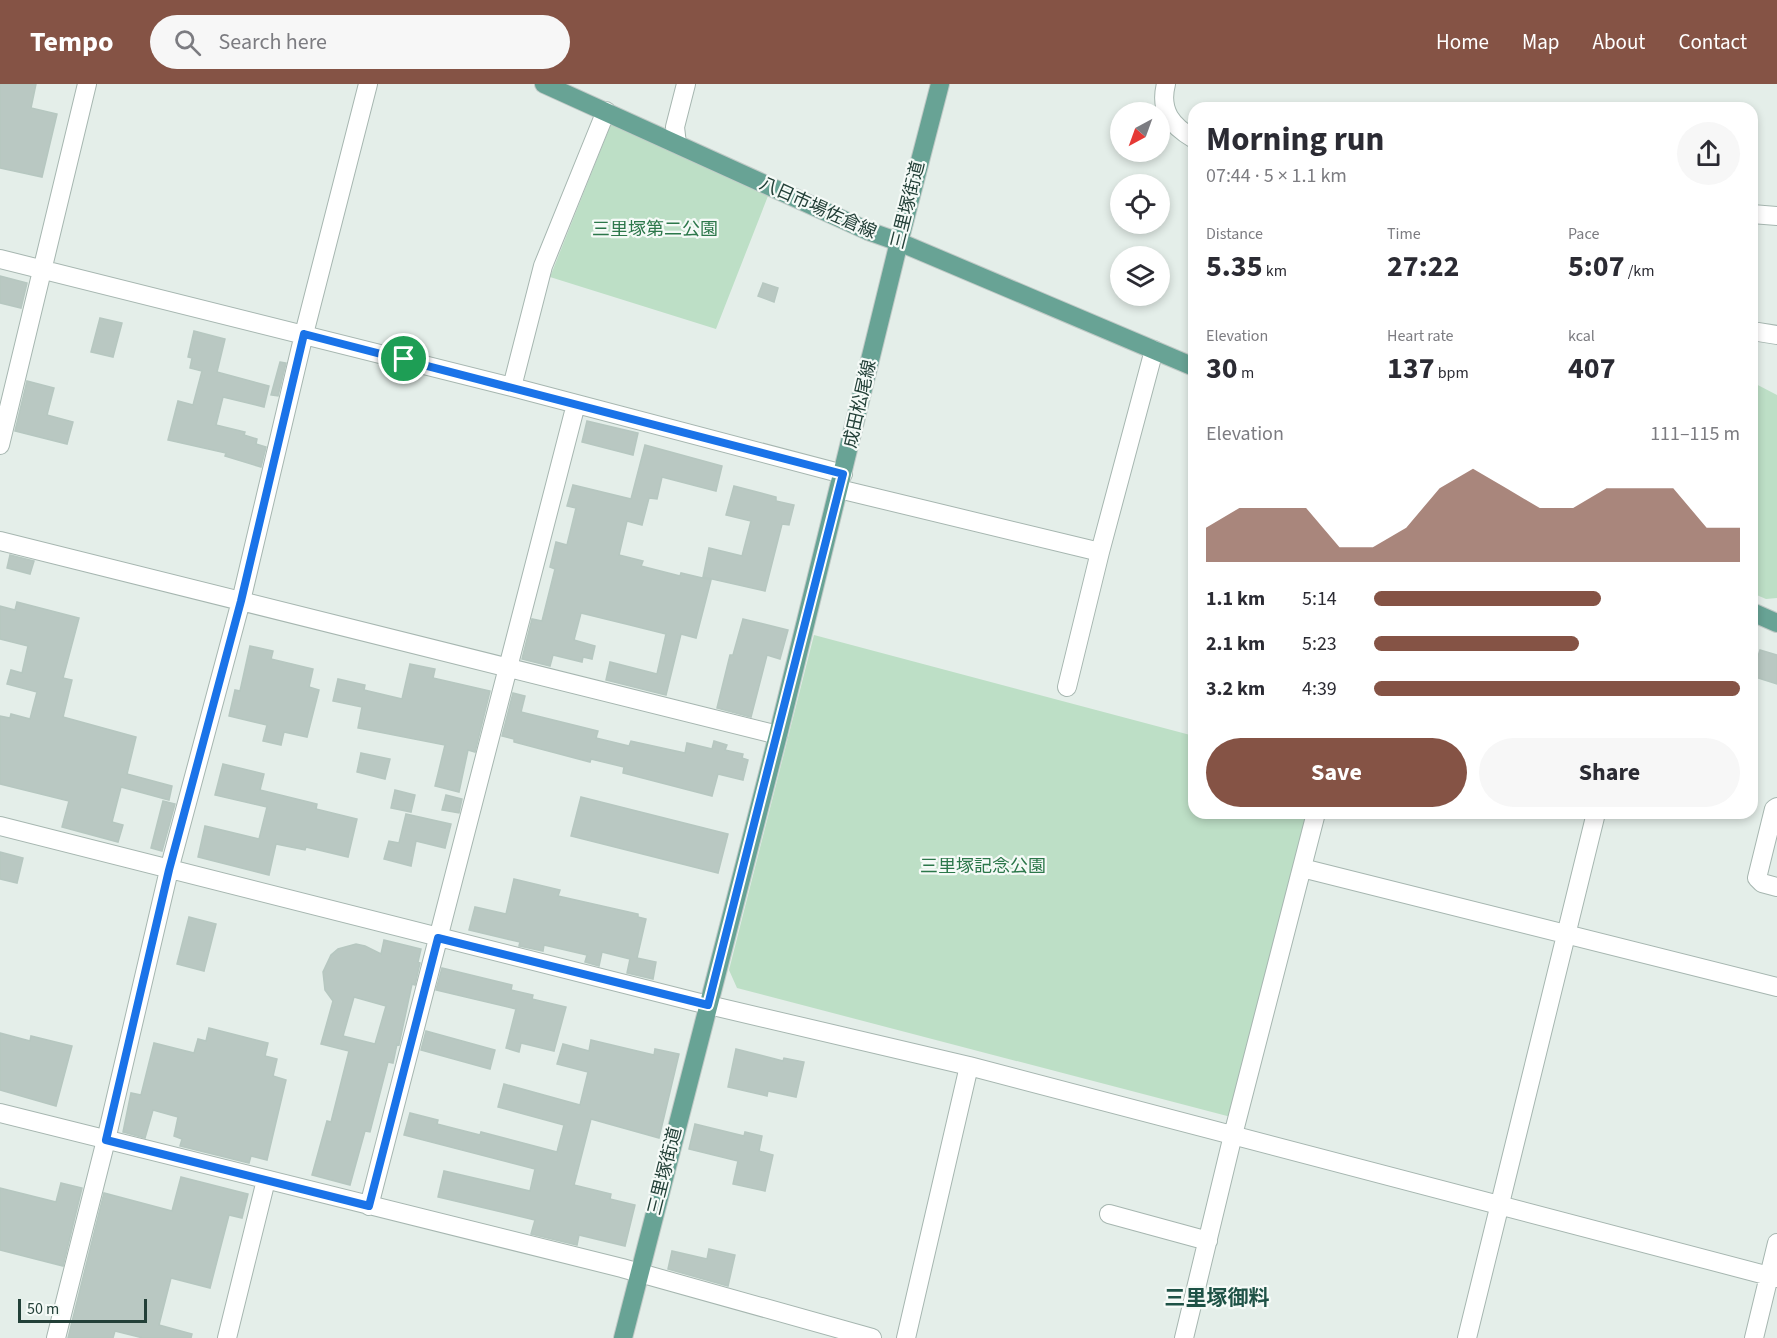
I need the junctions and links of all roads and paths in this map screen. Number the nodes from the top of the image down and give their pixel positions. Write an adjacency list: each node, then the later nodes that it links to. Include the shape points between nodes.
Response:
1 (87, 84): 14 (street)
2 (368, 84): 17 (street)
3 (544, 84): 7 (main road, 八日市場佐倉線)
4 (686, 84): 9 (street, via 675,127)
5 (940, 84): 12 (main road, 三里塚街道)
6 (1166, 84): 8 (street, via 1164,103 1169,119)
7 (606, 111): 9 (main road, 八日市場佐倉線); 21 (street, via 543,266)
8 (1188, 134)
9 (677, 144): 12 (main road, 八日市場佐倉線)
10 (1758, 214): 11 (street)
11 (1777, 216)
12 (898, 242): 15 (main road, 三里塚街道); 19 (main road, 八日市場佐倉線)
13 (0, 258): 14 (street)
14 (41, 269): 17 (street); 23 (street)
15 (878, 327): 24 (main road, 成田松尾線)
16 (1758, 332): 18 (street)
17 (304, 334): 21 (street); 27 (street)
18 (1777, 335)
19 (1154, 350): 20 (main road, 八日市場佐倉線); 26 (street)
20 (1188, 364)
21 (512, 387): 22 (street)
22 (576, 404): 24 (street); 30 (street)
23 (0, 445)
24 (841, 481): 26 (street); 32 (main road, 成田松尾線)
25 (0, 541): 27 (street)
26 (1100, 552): 31 (street)
27 (241, 601): 30 (street); 38 (street)
28 (1758, 614): 29 (main road)
29 (1775, 620)
30 (508, 667): 32 (street); 41 (street)
31 (1067, 687)
32 (778, 735): 43 (main road, 成田松尾線)
33 (1777, 807): 39 (street, via 1757,878)
34 (1314, 819): 37 (street)
35 (1594, 819): 40 (street)
36 (0, 826): 38 (street)
37 (1302, 868): 40 (street); 46 (street)
38 (169, 870): 41 (street); 47 (street)
39 (1777, 887)
40 (1565, 935): 42 (street); 49 (street)
41 (438, 938): 43 (street); 50 (street)
42 (1777, 987)
43 (708, 1005): 44 (street); 54 (main road, 三里塚街道)
44 (969, 1066): 46 (street); 60 (street)
45 (0, 1113): 47 (street)
46 (1233, 1135): 49 (street); 52 (street)
47 (106, 1140): 48 (street); 56 (street)
48 (266, 1180): 50 (street); 57 (street)
49 (1499, 1204): 55 (street); 62 (street)
50 (369, 1206): 54 (street)
51 (1108, 1214): 52 (street)
52 (1208, 1241): 61 (street)
53 (1777, 1243): 55 (street)
54 (639, 1273): 58 (main road, 三里塚街道); 59 (street)
55 (1773, 1277): 63 (street)
56 (56, 1338)
57 (227, 1338)
58 (623, 1338)
59 (872, 1338)
60 (906, 1338)
61 (1184, 1338)
62 (1467, 1338)
63 (1754, 1338)

